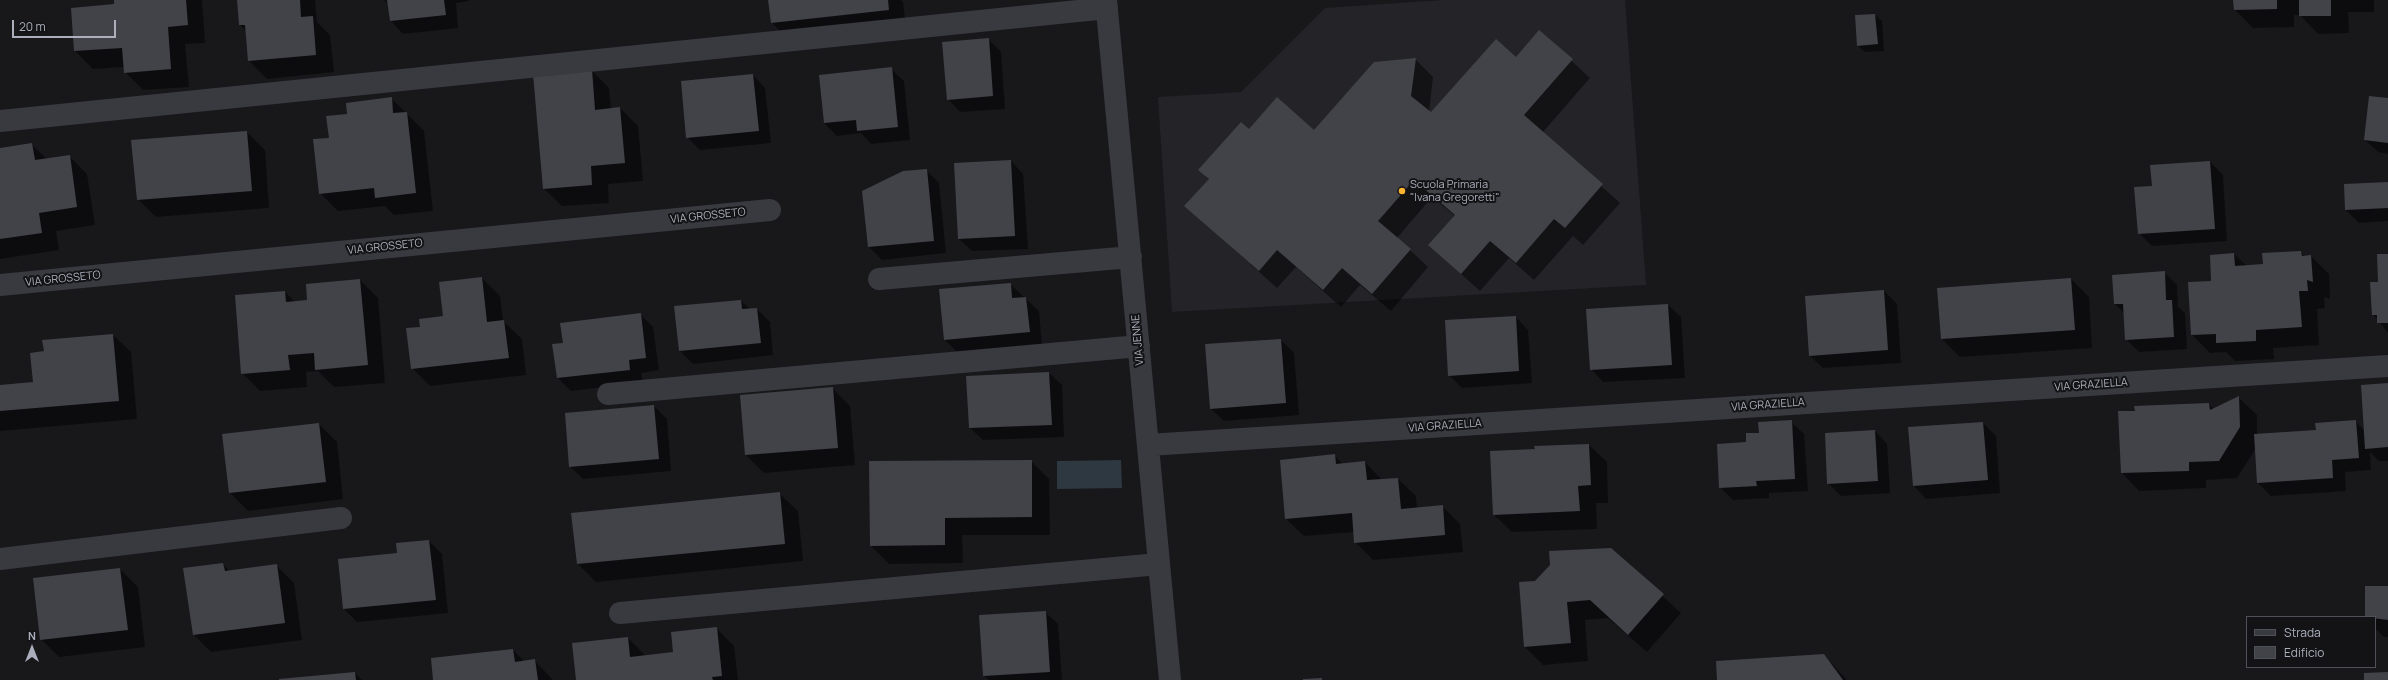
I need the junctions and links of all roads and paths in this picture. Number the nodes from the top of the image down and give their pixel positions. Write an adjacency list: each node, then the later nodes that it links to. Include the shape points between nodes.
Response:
1 (1107, 4): 2 (street); 4 (street, VIA JENNE)
2 (0, 121)
3 (770, 210): 6 (street, VIA GROSSETO)
4 (1131, 257): 5 (street); 7 (street, VIA JENNE)
5 (879, 279)
6 (0, 285)
7 (1139, 346): 9 (street); 10 (street, VIA JENNE)
8 (2388, 366): 10 (street, VIA GRAZIELLA)
9 (608, 394)
10 (1148, 445): 13 (street, VIA JENNE)
11 (341, 518): 12 (street)
12 (0, 559)
13 (1159, 564): 14 (street); 15 (street, VIA JENNE)
14 (620, 613)
15 (1170, 680)

